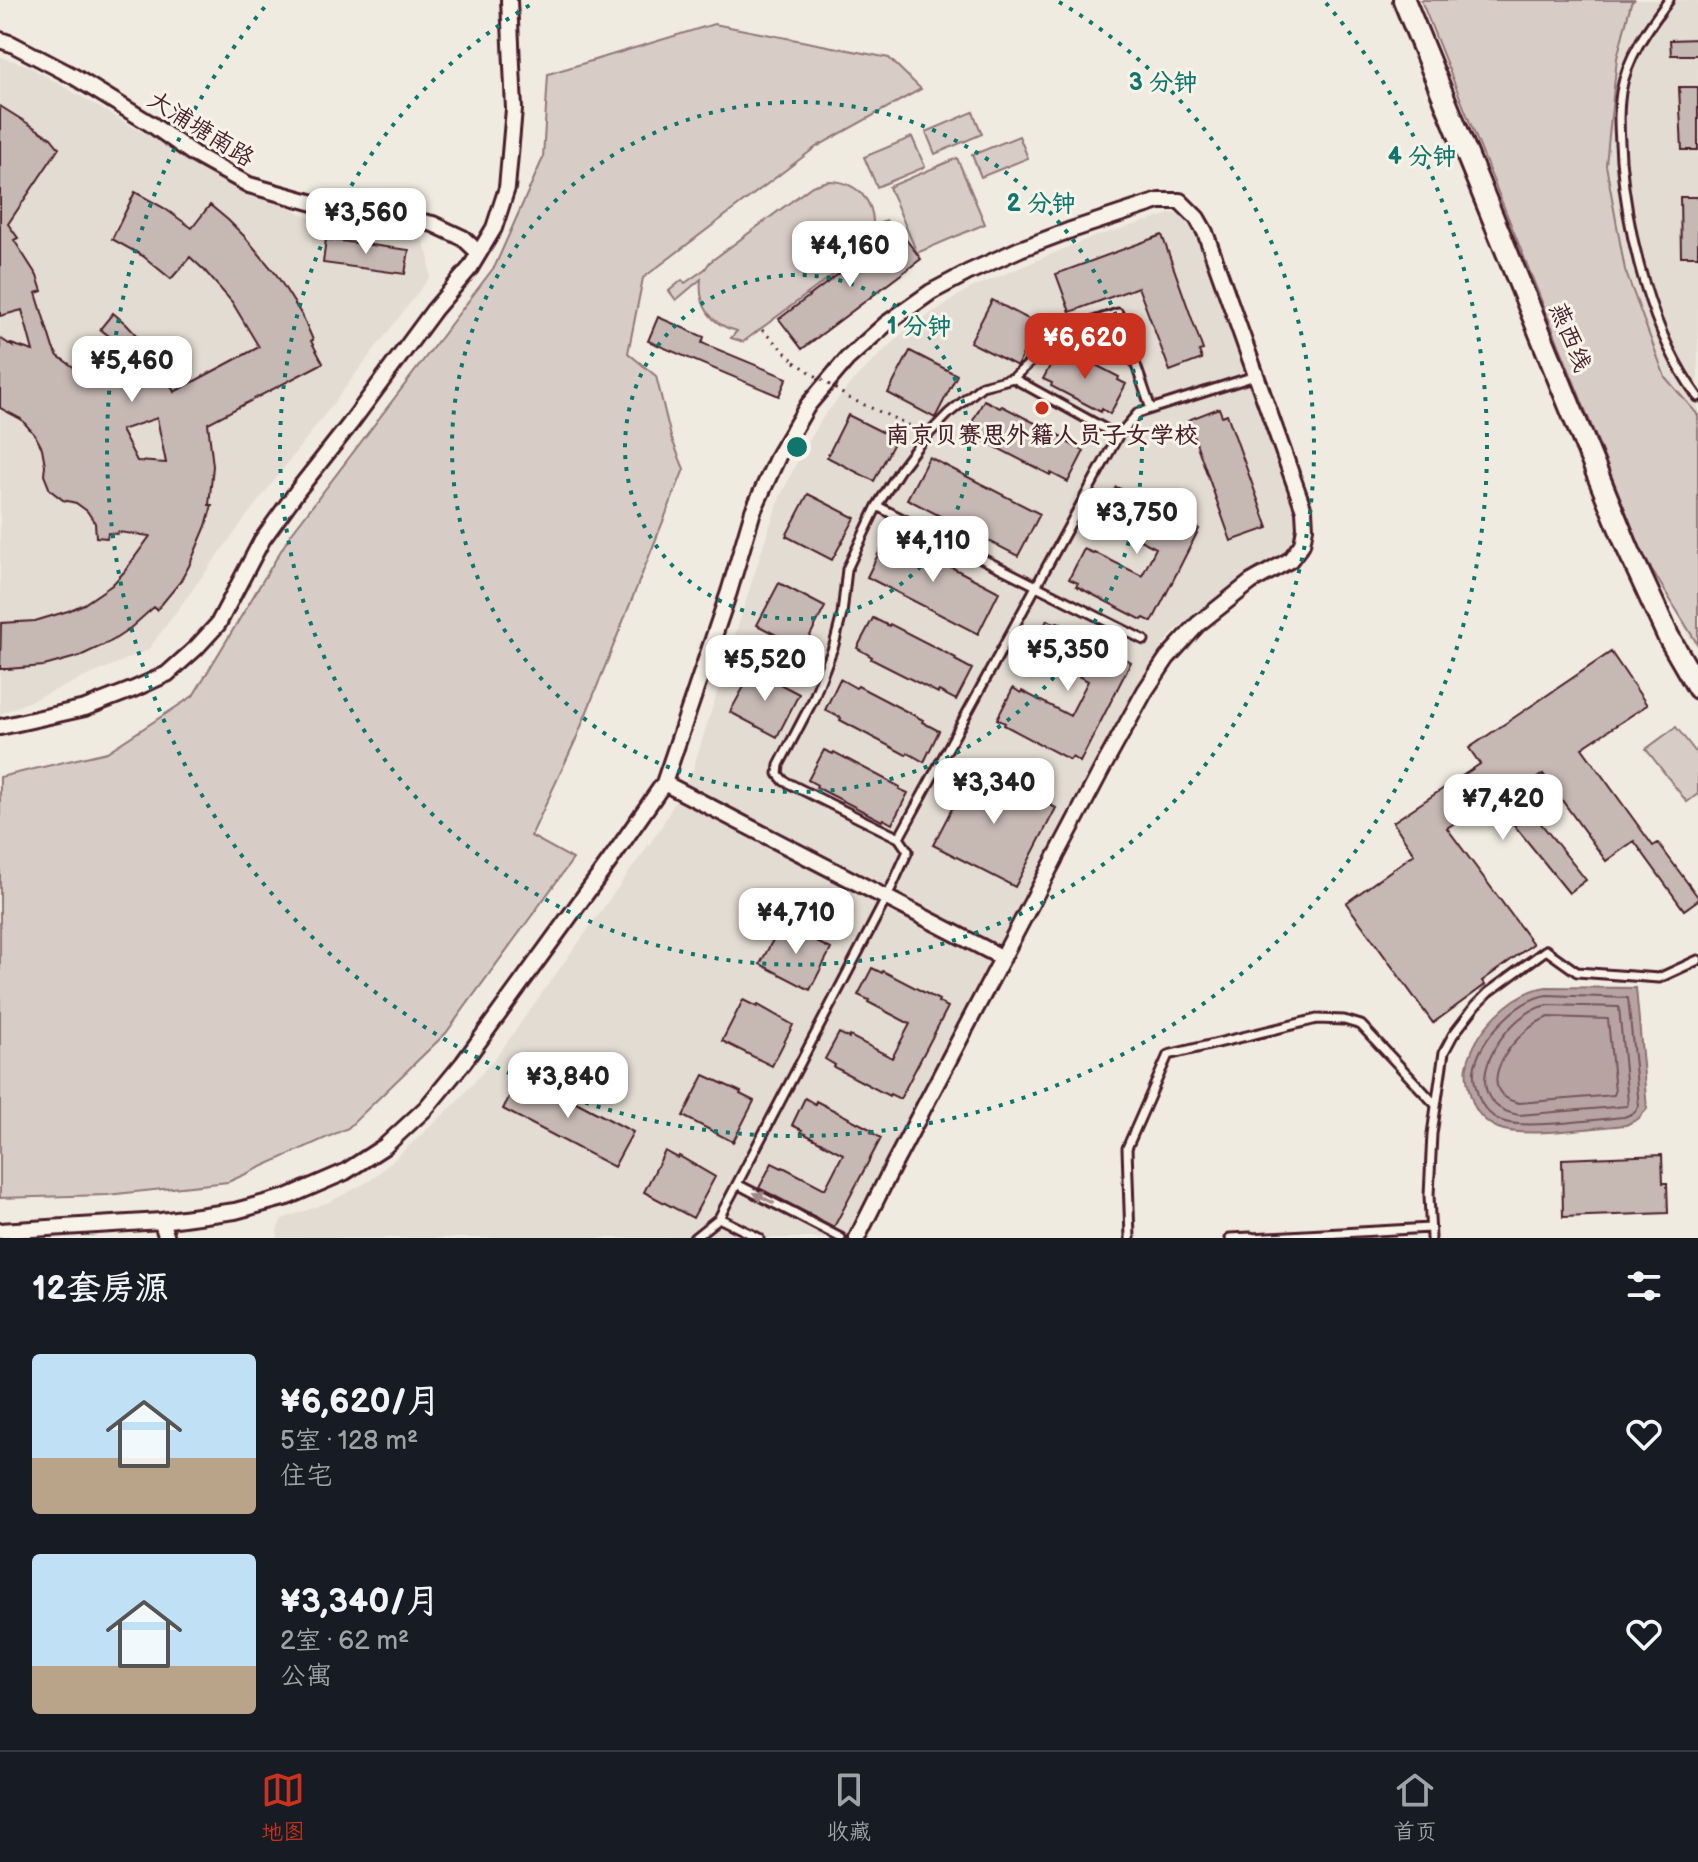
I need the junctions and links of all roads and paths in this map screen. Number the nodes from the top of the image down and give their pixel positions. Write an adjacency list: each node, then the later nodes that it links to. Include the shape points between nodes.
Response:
1 (509, 0): 5 (street, via 514,109 507,188)
2 (1404, 0): 16 (main road, 燕西线, via 1628,549)
3 (1669, 0): 9 (lane, via 1630,64 1618,121 1630,228 1651,301 1683,377)
4 (0, 40): 5 (street, 大浦塘南路, via 73,76 249,185 357,215 433,224 463,238)
5 (479, 253): 17 (street, via 262,540 218,624 196,648 167,674 134,689 85,708)
6 (762, 330): 11 (path, bridge, via 795,362 849,398)
7 (1255, 376): 10 (lane); 18 (street, via 1205,232 1180,201 1159,201 1020,249 920,300 847,359 808,405 779,454 753,511); 21 (street, via 1304,510 1302,544 1290,560 1230,596 1167,658)
8 (1013, 378): 10 (lane, via 1057,333 1118,313); 11 (lane, via 982,386); 12 (lane)
9 (1698, 397)
10 (1151, 409): 12 (lane, via 1138,413)
11 (929, 434): 13 (lane)
12 (1118, 436): 14 (lane)
13 (877, 506): 14 (lane); 19 (lane, via 847,569 834,645 778,774)
14 (1036, 586): 15 (lane); 19 (lane)
15 (1144, 640)
16 (1698, 688)
17 (0, 727)
18 (664, 783): 20 (street); 26 (street, via 463,1063 385,1146 345,1172 287,1197 235,1211)
19 (899, 838): 20 (lane, via 908,851)
20 (887, 897): 21 (street); 24 (lane)
21 (1003, 958): 33 (street)
22 (1698, 960): 23 (lane, via 1659,978 1577,972 1546,950 1489,992 1463,1020 1444,1052)
23 (1435, 1104): 27 (lane); 34 (lane, via 1361,1025 1344,1020 1317,1019 1168,1055 1127,1148)
24 (737, 1184): 25 (lane); 32 (lane, one-way to 24)
25 (719, 1218): 30 (lane); 31 (lane)
26 (161, 1221): 28 (street); 29 (street)
27 (1430, 1228): 36 (lane); 37 (lane)
28 (0, 1231)
29 (167, 1238)
30 (694, 1238)
31 (759, 1238)
32 (841, 1238)
33 (857, 1238)
34 (1130, 1238)
35 (1230, 1238): 36 (lane)
36 (1251, 1238)
37 (1431, 1238)

